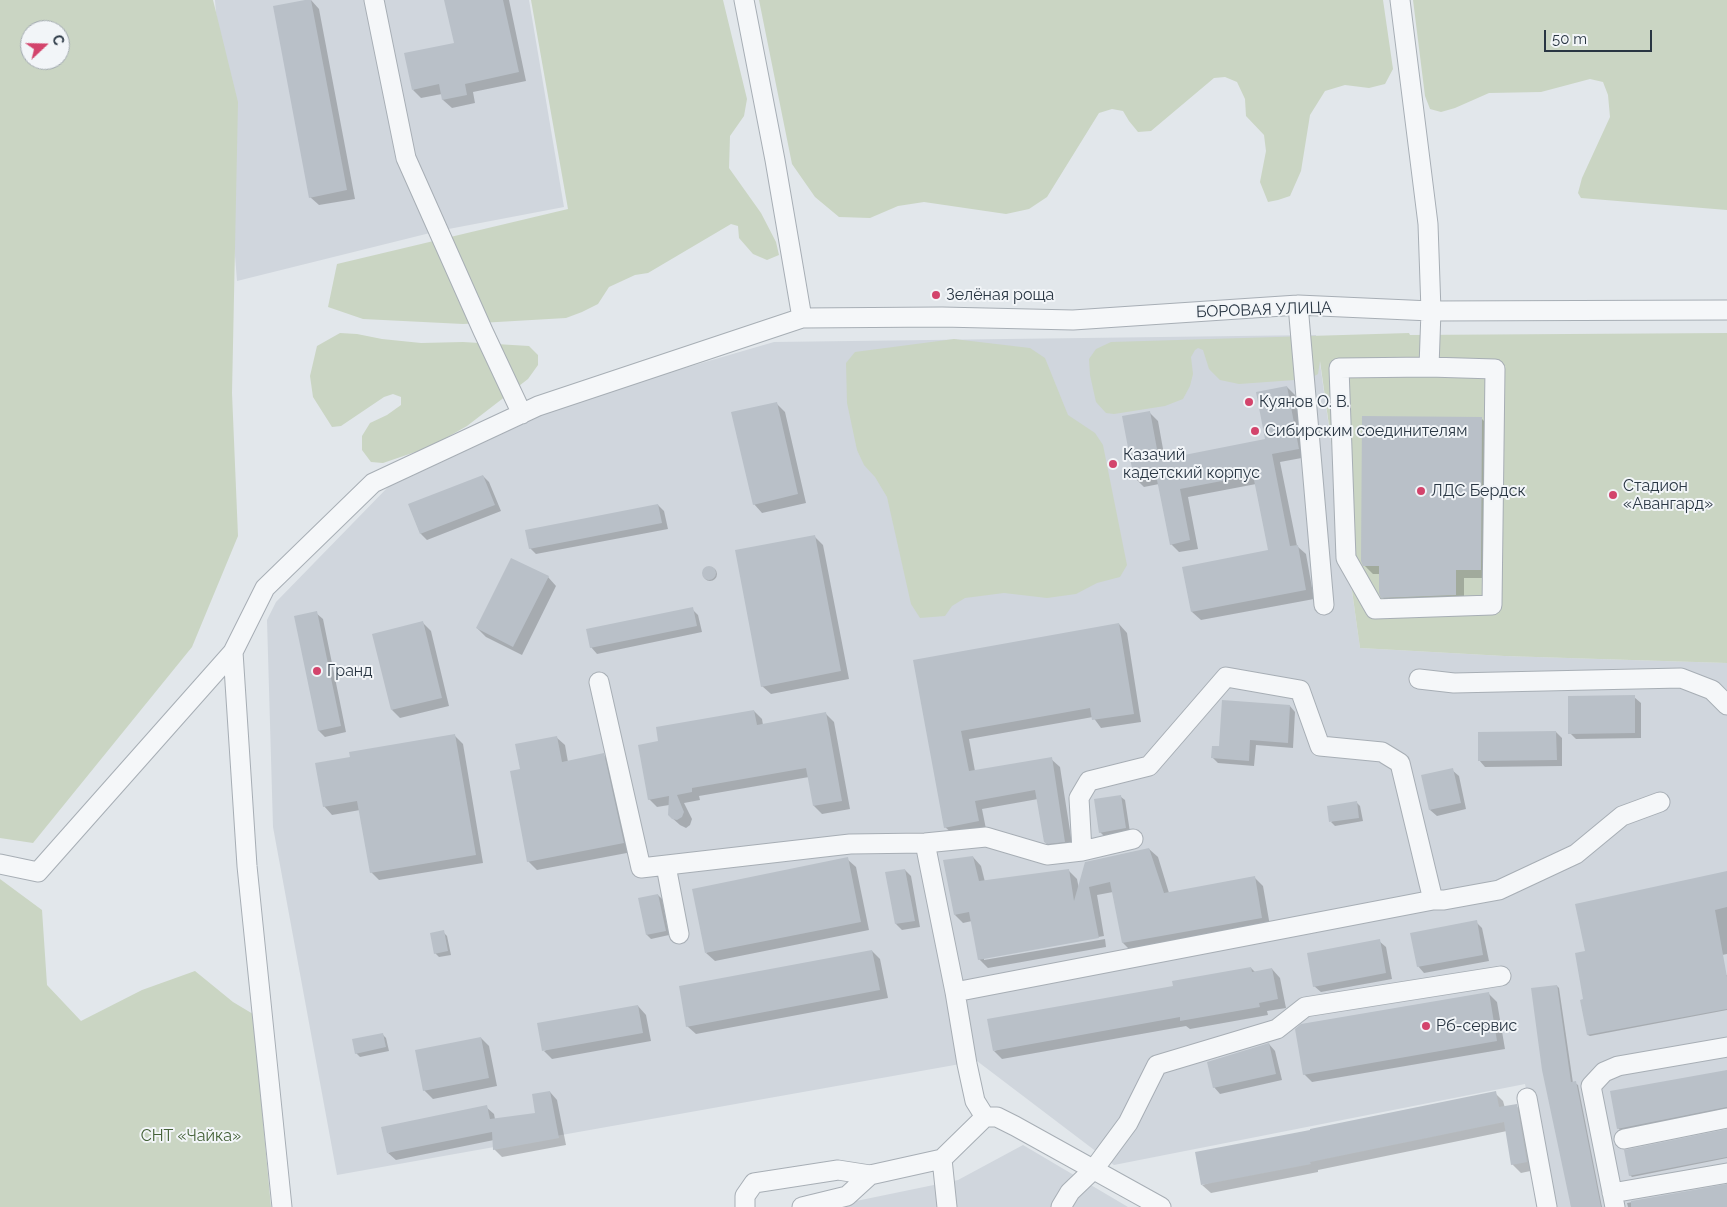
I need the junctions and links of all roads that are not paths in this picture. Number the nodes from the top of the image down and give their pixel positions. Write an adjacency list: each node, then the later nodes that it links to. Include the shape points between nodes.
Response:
1 (374, 0): 9 (street, via 406,158 482,332)
2 (744, 0): 7 (street)
3 (1400, 0): 6 (street, via 1428,224)
4 (1298, 305): 6 (street, БОРОВАЯ УЛИЦА); 7 (street, БОРОВАЯ УЛИЦА, via 1074,320); 10 (street)
5 (1727, 310): 6 (street, БОРОВАЯ УЛИЦА)
6 (1431, 311): 8 (street)
7 (802, 318): 9 (street, БОРОВАЯ УЛИЦА)
8 (1429, 367): 8 (street, via 1495,369 1492,605 1375,609 1346,558 1340,368)
9 (522, 414): 11 (street, БОРОВАЯ УЛИЦА, via 374,483 265,588)
10 (1324, 605)
11 (233, 652): 20 (street, БОРОВАЯ УЛИЦА, via 38,872); 36 (street, via 247,866)
12 (1419, 679): 14 (street, via 1454,683 1681,678)
13 (599, 682): 21 (street, via 641,868)
14 (1720, 690): 15 (street)
15 (1727, 705)
16 (1660, 802): 22 (street, via 1622,816 1576,854 1499,890)
17 (1133, 839): 19 (street)
18 (924, 843): 19 (street, via 986,837 1047,855); 21 (street, via 850,844); 25 (street)
19 (1082, 851): 22 (street, via 1079,798 1089,781 1149,766 1226,677 1300,690 1320,746 1382,752 1400,764)
20 (0, 864)
21 (666, 866): 23 (street)
22 (1433, 900): 25 (street)
23 (679, 934)
24 (1501, 976): 32 (street, via 1304,1007 1278,1029 1156,1065 1128,1123)
25 (955, 992): 28 (street, via 975,1100)
26 (1727, 1047): 35 (street, via 1618,1066 1604,1072 1591,1086)
27 (1527, 1098): 42 (street)
28 (985, 1117): 31 (street); 32 (street, via 997,1117)
29 (1727, 1118): 30 (street)
30 (1624, 1139)
31 (942, 1158): 34 (street); 39 (street)
32 (1094, 1170): 40 (street, via 1070,1192); 41 (street)
33 (1727, 1173): 35 (street)
34 (870, 1175): 37 (street, via 838,1170 754,1183 745,1196); 38 (street, via 847,1196)
35 (1613, 1200)
36 (282, 1207)
37 (745, 1207)
38 (802, 1207)
39 (947, 1207)
40 (1061, 1207)
41 (1161, 1207)
42 (1547, 1207)

